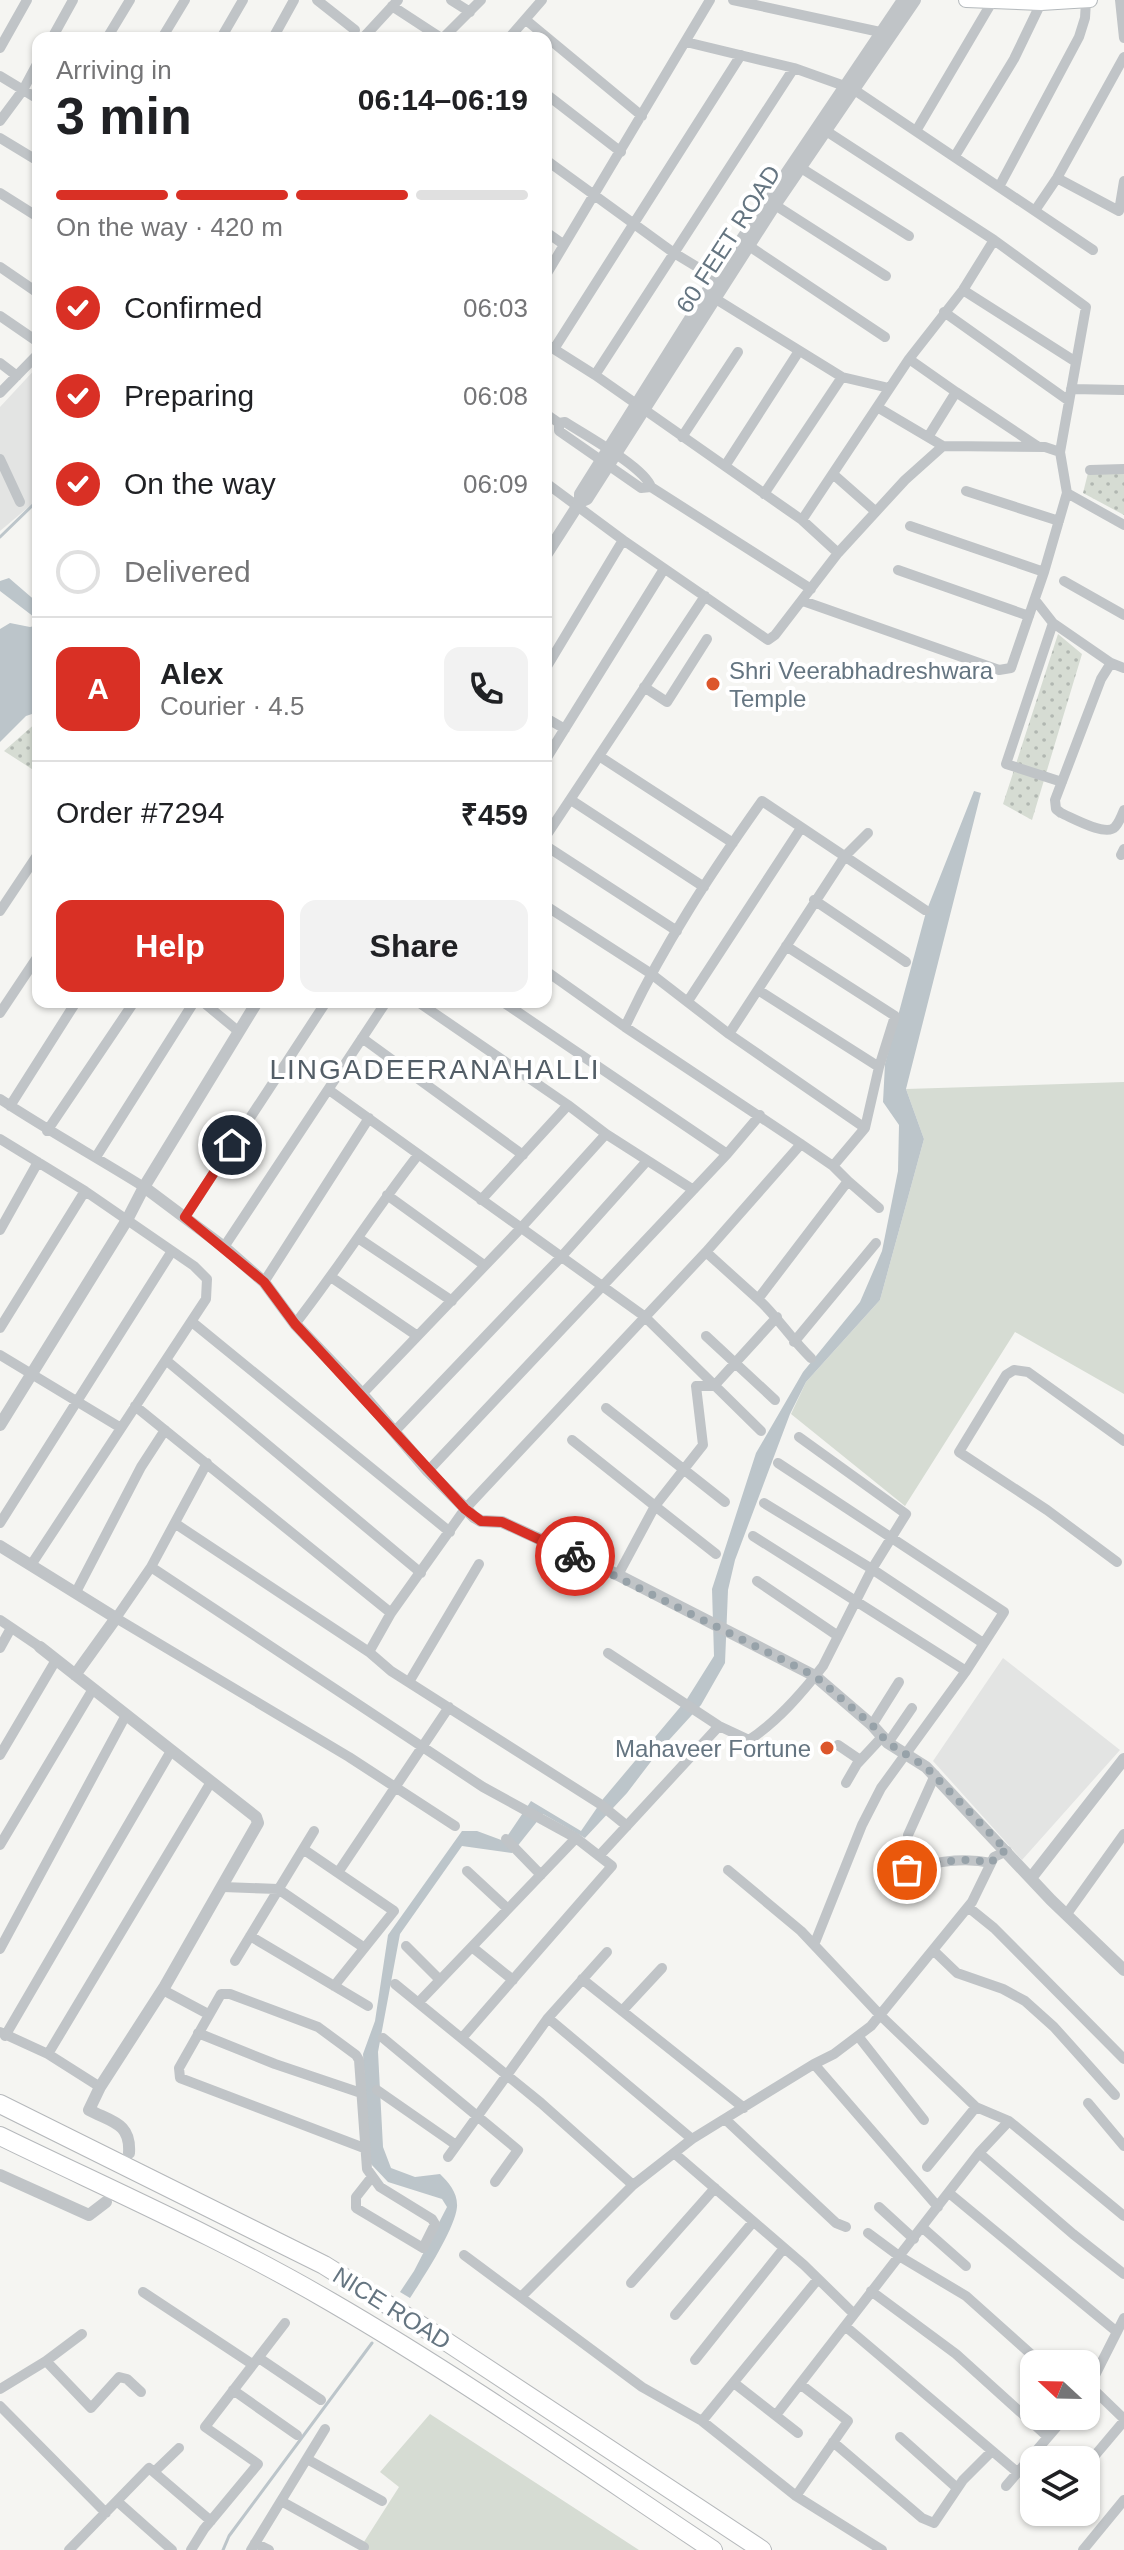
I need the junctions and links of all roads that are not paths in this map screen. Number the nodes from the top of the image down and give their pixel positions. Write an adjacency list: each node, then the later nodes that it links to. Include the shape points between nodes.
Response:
1 (27, 0): 38 (street)
2 (73, 0): 23 (street)
3 (130, 0): 24 (street)
4 (185, 0): 25 (street)
5 (243, 0): 26 (street)
6 (294, 0): 27 (street)
7 (317, 0): 28 (street)
8 (451, 0): 21 (street)
9 (481, 0): 21 (street)
10 (542, 0): 22 (street)
11 (710, 0): 37 (street)
12 (733, 0): 34 (street)
13 (903, 0): 34 (street, 60 FEET ROAD)
14 (915, 0): 44 (street, 60 FEET ROAD)
15 (966, 0): 18 (main road)
16 (1088, 0): 20 (main road); 60 (street, via 1079,37)
17 (1120, 0): 35 (street)
18 (992, 2): 20 (main road); 51 (street)
19 (395, 3): 29 (street); 30 (street)
20 (1041, 3): 54 (street)
21 (470, 12): 31 (street)
22 (526, 20): 32 (street); 33 (street)
23 (55, 32)
24 (111, 32)
25 (166, 32)
26 (224, 32)
27 (276, 32)
28 (361, 32)
29 (368, 32)
30 (434, 32)
31 (448, 32)
32 (515, 32)
33 (540, 32)
34 (880, 32): 44 (street, 60 FEET ROAD)
35 (1124, 38)
36 (552, 42): 48 (street)
37 (686, 42): 39 (street); 48 (street)
38 (0, 48)
39 (741, 55): 41 (street); 66 (street)
40 (1124, 57): 58 (street)
41 (794, 68): 44 (street); 73 (street)
42 (32, 73): 45 (street)
43 (0, 76): 45 (street)
44 (848, 87): 50 (street, 60 FEET ROAD); 51 (street)
45 (23, 90): 46 (street); 49 (street)
46 (32, 95)
47 (552, 99): 53 (street)
48 (642, 116): 53 (street)
49 (0, 121)
50 (821, 128): 57 (street, 60 FEET ROAD); 69 (street); 77 (street, 60 FEET ROAD)
51 (916, 131): 54 (street)
52 (0, 138): 55 (street)
53 (621, 152): 62 (street)
54 (955, 156): 60 (street)
55 (32, 157)
56 (552, 164): 62 (street)
57 (801, 168): 63 (street, 60 FEET ROAD); 68 (street)
58 (1057, 178): 59 (street, via 1119,211); 64 (street)
59 (1124, 181)
60 (1000, 185): 64 (street)
61 (0, 193): 65 (street)
62 (596, 195): 66 (street); 70 (street)
63 (775, 205): 71 (street, 60 FEET ROAD); 76 (street)
64 (1036, 209): 72 (street)
65 (32, 213)
66 (633, 223): 73 (street); 85 (street)
67 (552, 236): 70 (street)
68 (909, 236)
69 (994, 240): 79 (street); 91 (street, via 1086,307)
70 (563, 244): 74 (street)
71 (749, 246): 77 (street, 60 FEET ROAD); 83 (street)
72 (1093, 250)
73 (674, 253): 77 (street); 93 (street)
74 (552, 264)
75 (0, 267): 78 (street)
76 (886, 276)
77 (719, 281): 80 (street, 60 FEET ROAD)
78 (32, 289)
79 (963, 290): 81 (street); 91 (street)
80 (710, 296): 87 (street); 101 (street, 60 FEET ROAD)
81 (944, 312): 89 (street); 100 (street)
82 (0, 316): 84 (street)
83 (885, 337)
84 (32, 338)
85 (552, 343)
86 (552, 347): 93 (street)
87 (799, 351): 95 (street); 111 (street)
88 (738, 352): 104 (street)
89 (909, 359): 96 (street); 98 (street)
90 (32, 360): 94 (street)
91 (1076, 362): 100 (street)
92 (0, 363): 94 (street)
93 (595, 375): 101 (street)
94 (17, 376): 99 (street)
95 (842, 377): 96 (street); 118 (street)
96 (889, 388): 102 (street)
97 (1124, 390): 100 (street)
98 (956, 392): 105 (street); 107 (street)
99 (0, 393)
100 (1070, 395): 108 (street)
101 (640, 407): 104 (street); 109 (street, 60 FEET ROAD)
102 (877, 407): 105 (street); 114 (street)
103 (552, 418): 109 (street, via 559,431)
104 (682, 437): 111 (street)
105 (928, 437): 106 (street)
106 (943, 446): 107 (street); 121 (street)
107 (1039, 447): 108 (street)
108 (1060, 452): 117 (street)
109 (608, 457): 120 (street, 60 FEET ROAD, via 587,499); 133 (street)
110 (0, 459): 119 (street)
111 (725, 466): 118 (street)
112 (1124, 469): 113 (street)
113 (1090, 470)
114 (833, 474): 121 (street); 122 (street)
115 (552, 487): 120 (street)
116 (966, 491): 123 (street)
117 (1067, 493): 123 (street); 124 (street)
118 (764, 494): 122 (street)
119 (20, 502)
120 (578, 505): 126 (street); 127 (street, 60 FEET ROAD)
121 (875, 511): 128 (street)
122 (802, 520): 128 (street)
123 (1059, 521): 131 (street)
124 (1124, 525)
125 (910, 526): 131 (street)
126 (623, 540): 129 (street); 141 (street)
127 (552, 546)
128 (838, 553): 133 (street)
129 (664, 569): 134 (street); 146 (street)
130 (898, 570): 138 (street)
131 (1044, 572): 135 (street)
132 (1064, 581): 137 (street)
133 (811, 589): 136 (street)
134 (705, 596): 136 (street, via 768,640); 144 (street)
135 (1035, 600): 138 (street); 139 (street)
136 (803, 601): 138 (street, via 999,670 1011,668)
137 (1124, 615)
138 (1029, 616)
139 (1053, 623): 142 (street); 149 (street, via 1006,764)
140 (707, 639): 144 (street, via 667,702)
141 (552, 658)
142 (1111, 663): 143 (street); 149 (street)
143 (1124, 668)
144 (644, 687): 148 (street)
145 (552, 721): 146 (street)
146 (565, 729): 147 (street)
147 (552, 748)
148 (599, 756): 150 (street); 155 (street)
149 (1062, 782): 151 (street, via 1055,800 1061,813 1108,831)
150 (571, 800): 152 (street); 159 (street)
151 (1124, 810)
152 (552, 827)
153 (801, 828): 155 (street, via 762,801); 157 (street); 171 (street)
154 (868, 833): 157 (street)
155 (733, 843): 159 (street)
156 (552, 850): 164 (street)
157 (845, 856): 160 (street); 162 (street)
158 (32, 865): 163 (street)
159 (704, 887): 164 (street)
160 (814, 900): 165 (street); 166 (street)
161 (552, 910): 168 (street)
162 (925, 910)
163 (0, 911)
164 (677, 931): 168 (street)
165 (786, 946): 170 (street); 186 (street, via 895,1016)
166 (906, 962)
167 (32, 965): 181 (street)
168 (650, 973): 171 (street); 182 (street)
169 (552, 975): 182 (street)
170 (758, 990): 184 (street); 186 (street)
171 (688, 1001): 184 (street)
172 (72, 1008): 188 (street)
173 (130, 1008): 193 (street)
174 (190, 1008): 200 (street)
175 (210, 1008): 183 (street)
176 (253, 1008): 183 (street)
177 (322, 1008): 211 (street)
178 (382, 1008): 185 (street)
179 (427, 1008): 189 (street)
180 (512, 1008): 197 (street)
181 (0, 1013)
182 (625, 1027): 190 (street)
183 (238, 1031): 205 (street)
184 (729, 1034): 192 (street)
185 (362, 1038): 187 (street); 199 (street)
186 (879, 1067): 192 (street)
187 (329, 1090): 191 (street); 217 (street)
188 (5, 1103): 193 (street)
189 (568, 1105): 194 (street); 199 (street)
190 (760, 1115): 196 (street); 197 (street)
191 (369, 1118): 198 (street); 223 (street)
192 (865, 1128): 203 (street)
193 (47, 1131): 200 (street)
194 (606, 1134): 202 (street); 213 (street)
195 (0, 1139): 201 (street)
196 (801, 1144): 203 (street); 219 (street)
197 (727, 1154): 206 (street)
198 (418, 1155): 208 (street); 209 (street)
199 (523, 1155): 209 (street)
200 (96, 1157): 205 (street)
201 (38, 1162): 207 (street); 214 (street)
202 (646, 1162): 206 (street); 220 (street)
203 (833, 1166): 204 (street)
204 (848, 1181): 210 (street); 225 (street)
205 (144, 1187): 211 (street); 212 (street)
206 (692, 1189): 224 (street)
207 (85, 1191): 212 (street); 231 (street)
208 (387, 1195): 215 (street); 221 (street)
209 (481, 1200): 213 (street)
210 (879, 1208)
211 (185, 1217): 217 (street)
212 (127, 1220): 218 (street); 239 (street)
213 (520, 1229): 220 (street); 221 (street)
214 (0, 1230)
215 (358, 1238): 222 (street); 226 (street)
216 (876, 1243): 234 (street)
217 (224, 1247): 223 (street)
218 (172, 1251): 229 (street, via 207,1279 206,1299); 243 (street)
219 (706, 1252): 225 (street); 227 (street)
220 (562, 1256): 224 (street); 250 (street)
221 (484, 1265): 226 (street)
222 (331, 1277): 230 (street); 232 (street)
223 (264, 1282): 230 (street)
224 (603, 1286): 227 (street); 257 (street)
225 (758, 1299): 228 (street)
226 (452, 1301): 232 (street)
227 (644, 1316): 240 (street); 261 (street)
228 (777, 1317): 234 (street); 238 (street)
229 (192, 1322): 237 (street); 264 (street)
230 (295, 1324): 241 (street)
231 (0, 1328)
232 (416, 1335): 241 (street)
233 (706, 1336): 238 (street)
234 (794, 1342): 236 (street)
235 (0, 1355): 239 (street)
236 (811, 1358)
237 (167, 1361): 244 (street); 274 (street)
238 (735, 1363): 240 (street); 242 (street)
239 (31, 1374): 243 (street); 246 (street)
240 (714, 1386): 249 (street); 256 (street, via 696,1386 703,1445)
241 (362, 1394): 250 (street)
242 (775, 1400)
243 (78, 1402): 247 (street); 262 (street)
244 (135, 1406): 247 (street); 248 (street)
245 (606, 1408): 256 (street)
246 (0, 1425)
247 (121, 1428): 271 (street)
248 (165, 1430): 254 (street); 277 (street)
249 (761, 1431)
250 (394, 1432): 257 (street)
251 (799, 1437): 266 (street, via 906,1514)
252 (572, 1440): 260 (street)
253 (1124, 1441): 269 (street, via 1028,1372 1014,1370 959,1452)
254 (207, 1463): 263 (street); 279 (street)
255 (778, 1463): 266 (street)
256 (684, 1469): 258 (street); 260 (street)
257 (428, 1471): 261 (street)
258 (725, 1502)
259 (764, 1503): 273 (street)
260 (655, 1506): 268 (street); 275 (street)
261 (465, 1509): 264 (street); 275 (street, via 481,1521 502,1522)
262 (0, 1523)
263 (176, 1524): 272 (street); 287 (street)
264 (450, 1532): 274 (street)
265 (753, 1536): 278 (street)
266 (890, 1538): 273 (street); 284 (street, via 1004,1612)
267 (0, 1546): 271 (street)
268 (716, 1554)
269 (1117, 1562)
270 (479, 1564): 293 (street)
271 (31, 1565): 277 (street)
272 (151, 1567): 280 (street); 302 (street)
273 (872, 1569): 278 (street); 284 (street)
274 (421, 1573): 279 (street)
275 (618, 1575): 292 (street)
276 (757, 1581): 283 (street)
277 (76, 1592): 280 (street)
278 (855, 1603): 283 (street); 290 (street)
279 (391, 1613): 287 (street)
280 (116, 1618): 291 (street); 312 (street)
281 (0, 1620): 282 (street)
282 (11, 1628): 285 (street); 286 (street)
283 (838, 1636): 292 (street)
284 (983, 1643): 290 (street)
285 (40, 1647): 289 (street)
286 (0, 1648)
287 (369, 1652): 293 (street)
288 (608, 1653): 300 (street)
289 (56, 1660): 291 (street); 306 (street)
290 (966, 1671): 305 (street)
291 (75, 1675): 295 (street)
292 (815, 1676): 299 (street); 300 (street, via 768,1728 749,1740)
293 (409, 1682): 296 (street)
294 (899, 1682): 299 (street)
295 (93, 1689): 298 (street); 320 (street)
296 (449, 1707): 302 (street); 314 (street)
297 (912, 1708): 301 (street)
298 (126, 1715): 304 (street); 336 (street)
299 (872, 1725): 301 (street)
300 (719, 1726): 314 (street)
301 (886, 1740): 305 (street); 308 (street)
302 (423, 1745): 312 (street); 318 (street, via 483,1787)
303 (838, 1745): 308 (street)
304 (171, 1751): 310 (street); 361 (street)
305 (906, 1753): 309 (street); 338 (street, via 862,1825)
306 (0, 1755)
307 (1124, 1759): 330 (street)
308 (860, 1760): 311 (street)
309 (935, 1775): 317 (street); 322 (street)
310 (211, 1782): 331 (street, via 258,1823); 365 (street)
311 (846, 1783)
312 (396, 1786): 313 (street); 326 (street)
313 (455, 1826)
314 (627, 1826): 323 (street)
315 (314, 1831): 321 (street)
316 (1124, 1834): 335 (street)
317 (908, 1835)
318 (576, 1838): 323 (street); 329 (street)
319 (506, 1839): 329 (street)
320 (0, 1845)
321 (303, 1849): 326 (street); 332 (street)
322 (1007, 1851): 324 (street); 330 (street)
323 (599, 1856): 350 (street, via 612,1866)
324 (991, 1863): 328 (street, via 945,1861); 333 (street)
325 (728, 1870): 338 (street)
326 (339, 1871): 340 (street, via 394,1911)
327 (467, 1871): 334 (street)
328 (898, 1873)
329 (541, 1875): 334 (street)
330 (1031, 1878): 335 (street)
331 (223, 1887): 332 (street); 353 (street)
332 (278, 1889): 337 (street); 340 (street)
333 (968, 1907): 343 (street); 366 (street)
334 (508, 1909): 341 (street)
335 (1066, 1915): 347 (street)
336 (3, 1935): 342 (street)
337 (250, 1936): 345 (street); 352 (street)
338 (814, 1945): 358 (street)
339 (406, 1946): 349 (street)
340 (363, 1947): 352 (street)
341 (472, 1947): 349 (street); 350 (street)
342 (0, 1949)
343 (933, 1950): 358 (street); 372 (street, via 957,1973 1025,2001)
344 (607, 1952): 348 (street)
345 (235, 1961)
346 (662, 1968): 356 (street)
347 (1124, 1970)
348 (582, 1979): 356 (street); 359 (street)
349 (440, 1980): 354 (street)
350 (513, 1980): 364 (street)
351 (395, 1984): 354 (street)
352 (334, 1986): 355 (street)
353 (163, 1990): 357 (street); 369 (street)
354 (418, 2003): 364 (street)
355 (368, 2006)
356 (622, 2011): 376 (street)
357 (208, 2014): 360 (street); 371 (street, via 221,1994 230,1994 318,2027 356,2055)
358 (880, 2015): 362 (street); 375 (street)
359 (548, 2018): 368 (street); 382 (street)
360 (198, 2033): 371 (street); 385 (street, via 179,2068 180,2078)
361 (2, 2034): 365 (street)
362 (858, 2036): 367 (street); 379 (street)
363 (383, 2038): 377 (street)
364 (462, 2038): 368 (street)
365 (48, 2054): 369 (street)
366 (1124, 2059)
367 (814, 2064): 376 (street); 399 (street)
368 (507, 2075): 377 (street); 394 (street)
369 (100, 2087): 386 (street, via 89,2110 126,2130)
370 (377, 2090): 383 (street)
371 (361, 2093): 385 (street)
372 (1115, 2095)
373 (1088, 2103): 384 (street)
374 (0, 2104): 468 (highway, NICE ROAD, via 336,2273)
375 (976, 2107): 380 (street); 390 (street)
376 (744, 2108): 378 (street)
377 (477, 2116): 383 (street); 393 (street, via 518,2150)
378 (725, 2119): 382 (street); 402 (street)
379 (924, 2120)
380 (1009, 2121): 388 (street); 400 (street)
381 (0, 2136): 467 (highway, NICE ROAD, via 333,2303)
382 (692, 2139): 387 (street)
383 (456, 2145): 389 (street)
384 (1124, 2146)
385 (364, 2148): 392 (street)
386 (129, 2153)
387 (674, 2153): 394 (street); 395 (street)
388 (979, 2153): 396 (street); 410 (street)
389 (448, 2157)
390 (927, 2167)
391 (0, 2175): 397 (street, via 89,2215)
392 (371, 2178): 392 (street, via 432,2219 435,2224 423,2248 356,2208 356,2197)
393 (495, 2182)
394 (633, 2185): 415 (street)
395 (715, 2188): 401 (street); 412 (street)
396 (949, 2193): 399 (street); 421 (street)
397 (106, 2202)
398 (879, 2207): 405 (street)
399 (938, 2207): 403 (street)
400 (1124, 2216)
401 (753, 2222): 406 (street); 417 (street)
402 (846, 2227)
403 (923, 2228): 405 (street); 409 (street)
404 (868, 2233): 408 (street)
405 (914, 2239): 408 (street)
406 (784, 2248): 411 (street); 424 (street)
407 (464, 2255): 415 (street)
408 (899, 2256): 413 (street); 423 (street, via 966,2296)
409 (966, 2266)
410 (1124, 2274)
411 (818, 2279): 416 (street); 428 (street)
412 (631, 2283)
413 (871, 2291): 416 (street); 444 (street, via 956,2354)
414 (143, 2292): 426 (street)
415 (521, 2297): 438 (street, via 642,2387)
416 (854, 2314): 420 (street)
417 (675, 2315)
418 (1124, 2318): 421 (street)
419 (285, 2323): 426 (street)
420 (845, 2326): 429 (street); 448 (street)
421 (1117, 2332): 427 (street)
422 (82, 2334): 425 (street)
423 (1026, 2350)
424 (695, 2360)
425 (46, 2361): 430 (street); 432 (street, via 91,2408 119,2377)
426 (256, 2361): 431 (street); 434 (street)
427 (1100, 2367)
428 (734, 2383): 436 (street); 438 (street)
429 (800, 2384): 436 (street); 445 (street, via 848,2421)
430 (0, 2389)
431 (233, 2390): 442 (street); 460 (street, via 205,2427 258,2464)
432 (141, 2392)
433 (1100, 2399): 437 (street)
434 (321, 2400)
435 (0, 2406): 459 (street)
436 (776, 2415): 441 (street)
437 (1124, 2420): 447 (street)
438 (702, 2421): 454 (street)
439 (325, 2429): 449 (street)
440 (1054, 2430): 444 (street)
441 (798, 2433)
442 (297, 2435)
443 (900, 2437): 453 (street)
444 (1048, 2437): 451 (street)
445 (833, 2442): 453 (street, via 929,2522 940,2518); 454 (street)
446 (179, 2448): 450 (street)
447 (1100, 2449)
448 (992, 2451): 451 (street); 453 (street)
449 (307, 2459): 456 (street); 457 (street)
450 (155, 2471): 458 (street, via 149,2468); 460 (street)
451 (1017, 2472): 452 (street)
452 (1006, 2486)
453 (957, 2488)
454 (796, 2496): 469 (street)
455 (1124, 2500): 470 (street)
456 (281, 2501): 461 (street); 462 (street)
457 (382, 2501)
458 (118, 2502): 459 (street); 464 (street)
459 (106, 2513): 463 (street)
460 (211, 2521): 465 (street)
461 (253, 2546): 466 (street)
462 (364, 2547)
463 (69, 2550)
464 (172, 2550)
465 (191, 2550)
466 (269, 2550)
467 (713, 2550)
468 (762, 2550)
469 (882, 2550)
470 (1083, 2550)

